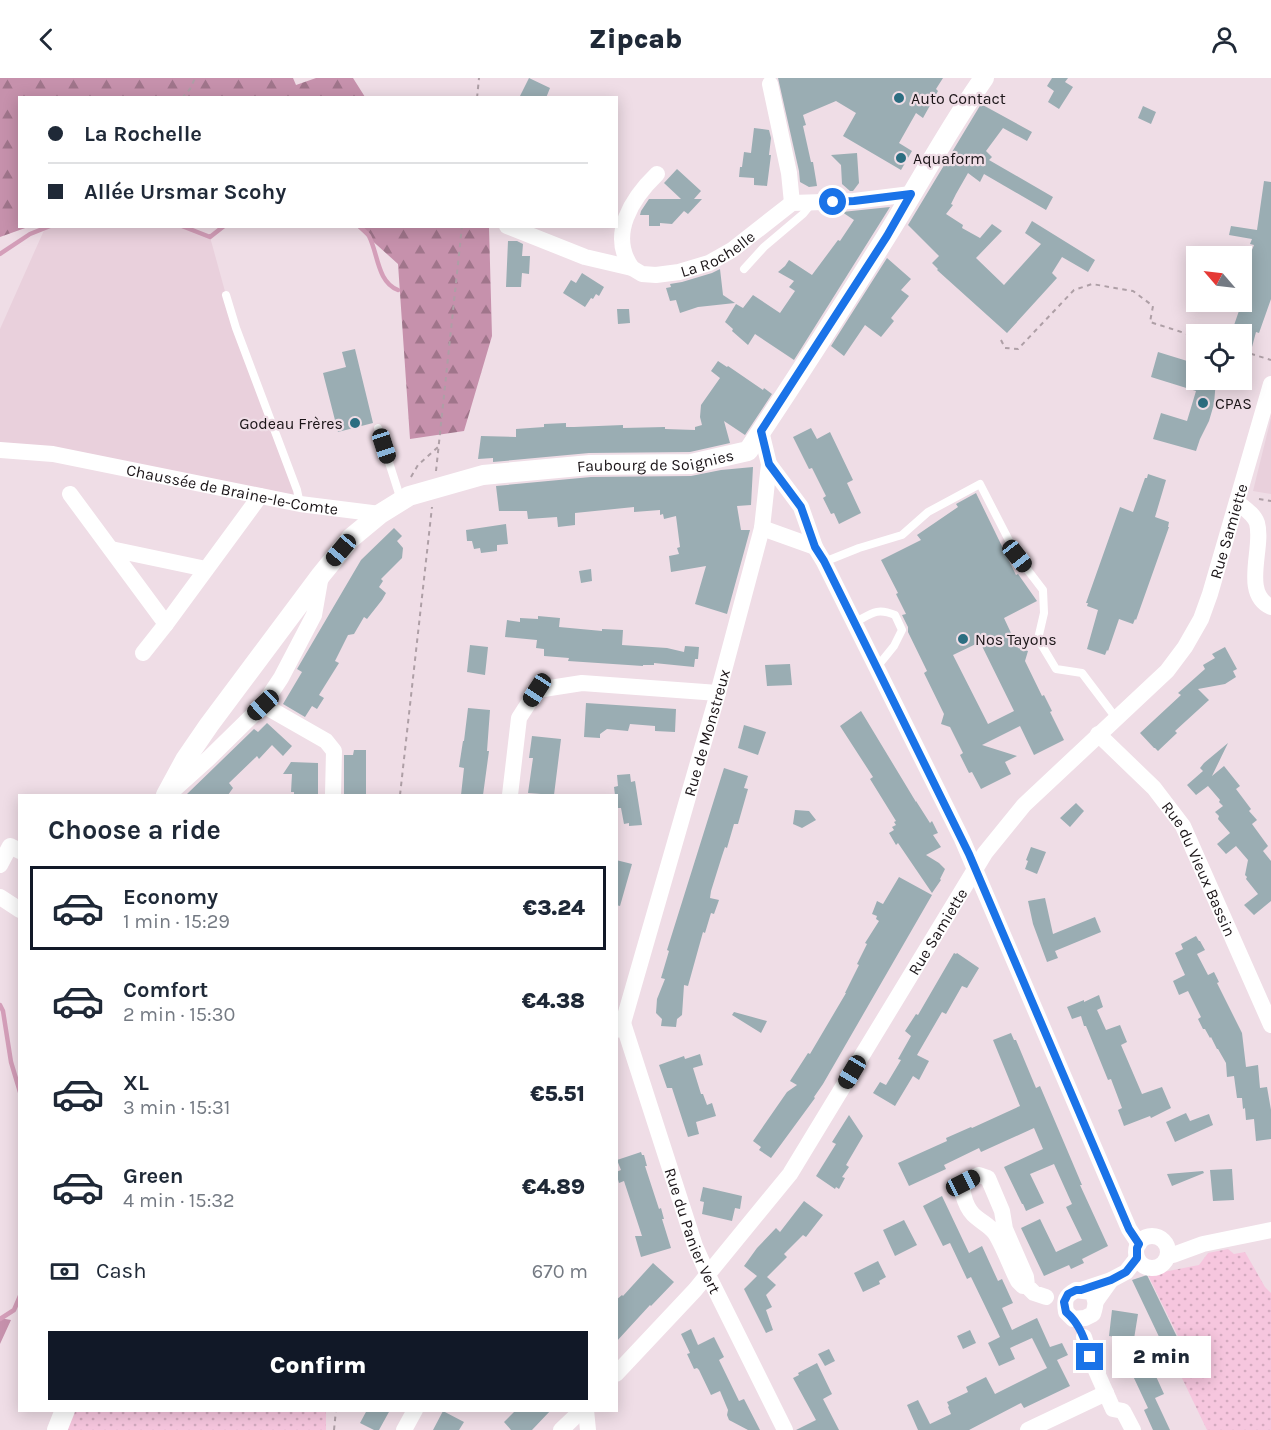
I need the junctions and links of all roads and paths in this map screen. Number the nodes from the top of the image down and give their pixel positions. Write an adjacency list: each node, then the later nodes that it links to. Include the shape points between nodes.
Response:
1 (195, 78): 5 (path)
2 (479, 78): 6 (path)
3 (984, 78): 8 (street, Faubourg de Soignies)
4 (770, 84): 10 (street)
5 (184, 96)
6 (477, 96)
7 (657, 174): 13 (street, via 635,199 625,223 622,246)
8 (911, 194): 9 (street); 22 (street, Faubourg de Soignies)
9 (813, 202): 10 (street); 14 (lane)
10 (792, 203): 13 (street, La Rochelle, via 709,263 656,275)
11 (462, 228): 27 (path, via 439,446 418,465)
12 (517, 228): 13 (street, La Rochelle, via 563,250)
13 (632, 268)
14 (744, 269)
15 (226, 295): 29 (lane)
16 (1186, 333): 17 (path, via 1150,322 1153,306 1133,291 1092,284 1074,290 1018,349 1005,348)
17 (1001, 340)
18 (1252, 354): 19 (path)
19 (1271, 360)
20 (1271, 384): 28 (street, Rue Samiette)
21 (378, 428): 27 (lane)
22 (761, 431): 24 (street, Rue de Monstreux); 27 (street, Faubourg de Soignies, via 748,451 691,464 590,465 483,475)
23 (0, 450): 26 (street, Chaussée de Braine-le-Comte, via 53,454)
24 (769, 464): 32 (street, Rue de Monstreux); 34 (street, via 801,507)
25 (70, 494): 33 (street)
26 (260, 496): 29 (street, Chaussée de Braine-le-Comte); 35 (street)
27 (405, 498): 30 (street, Faubourg de Soignies)
28 (1237, 502): 37 (street, via 1257,523 1255,586 1259,598); 44 (street, Rue Samiette, via 1201,619 1167,671)
29 (300, 504): 30 (street, Chaussée de Braine-le-Comte)
30 (380, 514): 36 (street, Chaussée de Braine-le-Comte, via 351,538)
31 (430, 520): 49 (path)
32 (762, 528): 34 (street); 42 (street, Rue de Monstreux)
33 (111, 549): 35 (street); 39 (street)
34 (820, 554): 38 (street); 44 (lane, via 860,548 902,535 928,512 980,484 1017,556 1043,590 1044,613 1038,639 1056,669 1082,673)
35 (206, 569): 39 (street)
36 (321, 575): 43 (street, Chaussée de Braine-le-Comte, via 314,615); 46 (street, Chaussée de Braine-le-Comte, via 209,725)
37 (1271, 607)
38 (854, 623): 41 (street); 41 (lane, via 873,613 885,611 895,615 902,630)
39 (166, 624): 40 (street)
40 (143, 653)
41 (877, 667): 53 (street)
42 (718, 693): 50 (street, via 582,683 537,690 519,718); 57 (street, Rue de Monstreux)
43 (263, 705): 47 (street, Chaussée de Braine-le-Comte); 48 (street, via 326,741 334,751)
44 (1116, 718): 45 (street, Rue Samiette)
45 (1098, 734): 53 (street, Rue Samiette, via 1024,805); 56 (street, Rue du Vieux Bassin, via 1154,788 1183,826)
46 (168, 794)
47 (168, 794)
48 (333, 794)
49 (400, 794)
50 (510, 794)
51 (18, 850): 52 (street, via 10,846)
52 (0, 865)
53 (975, 868): 59 (street); 61 (street, Rue Samiette, via 790,1174)
54 (0, 897): 55 (street)
55 (18, 909)
56 (1271, 1025)
57 (620, 1026): 61 (street, Rue du Panier Vert)
58 (1271, 1230): 60 (street)
59 (1138, 1251): 60 (street, via 1144,1266 1154,1268 1164,1264); 60 (street, via 1148,1237 1158,1237 1166,1244); 62 (street, via 1126,1272)
60 (1168, 1254)
61 (708, 1275): 67 (street, Rue Samiette); 79 (street, Rue du Panier Vert)
62 (1111, 1280): 64 (street); 65 (street)
63 (1027, 1286): 63 (street, via 988,1178 979,1175 963,1183 970,1211 995,1233 1018,1281); 64 (street, via 1047,1298)
64 (1072, 1303): 65 (street, via 1085,1318); 65 (street, via 1091,1292); 66 (street)
65 (1094, 1307): 66 (street)
66 (1084, 1337): 68 (street)
67 (618, 1372)
68 (1109, 1401): 80 (street); 81 (street); 82 (street, via 1123,1411)
69 (64, 1412): 74 (street)
70 (336, 1412): 75 (path)
71 (414, 1412): 76 (street)
72 (582, 1412): 77 (street)
73 (584, 1412): 78 (street)
74 (57, 1430)
75 (334, 1430)
76 (404, 1430)
77 (561, 1430)
78 (588, 1430)
79 (785, 1430)
80 (1028, 1430)
81 (1120, 1430)
82 (1133, 1430)

